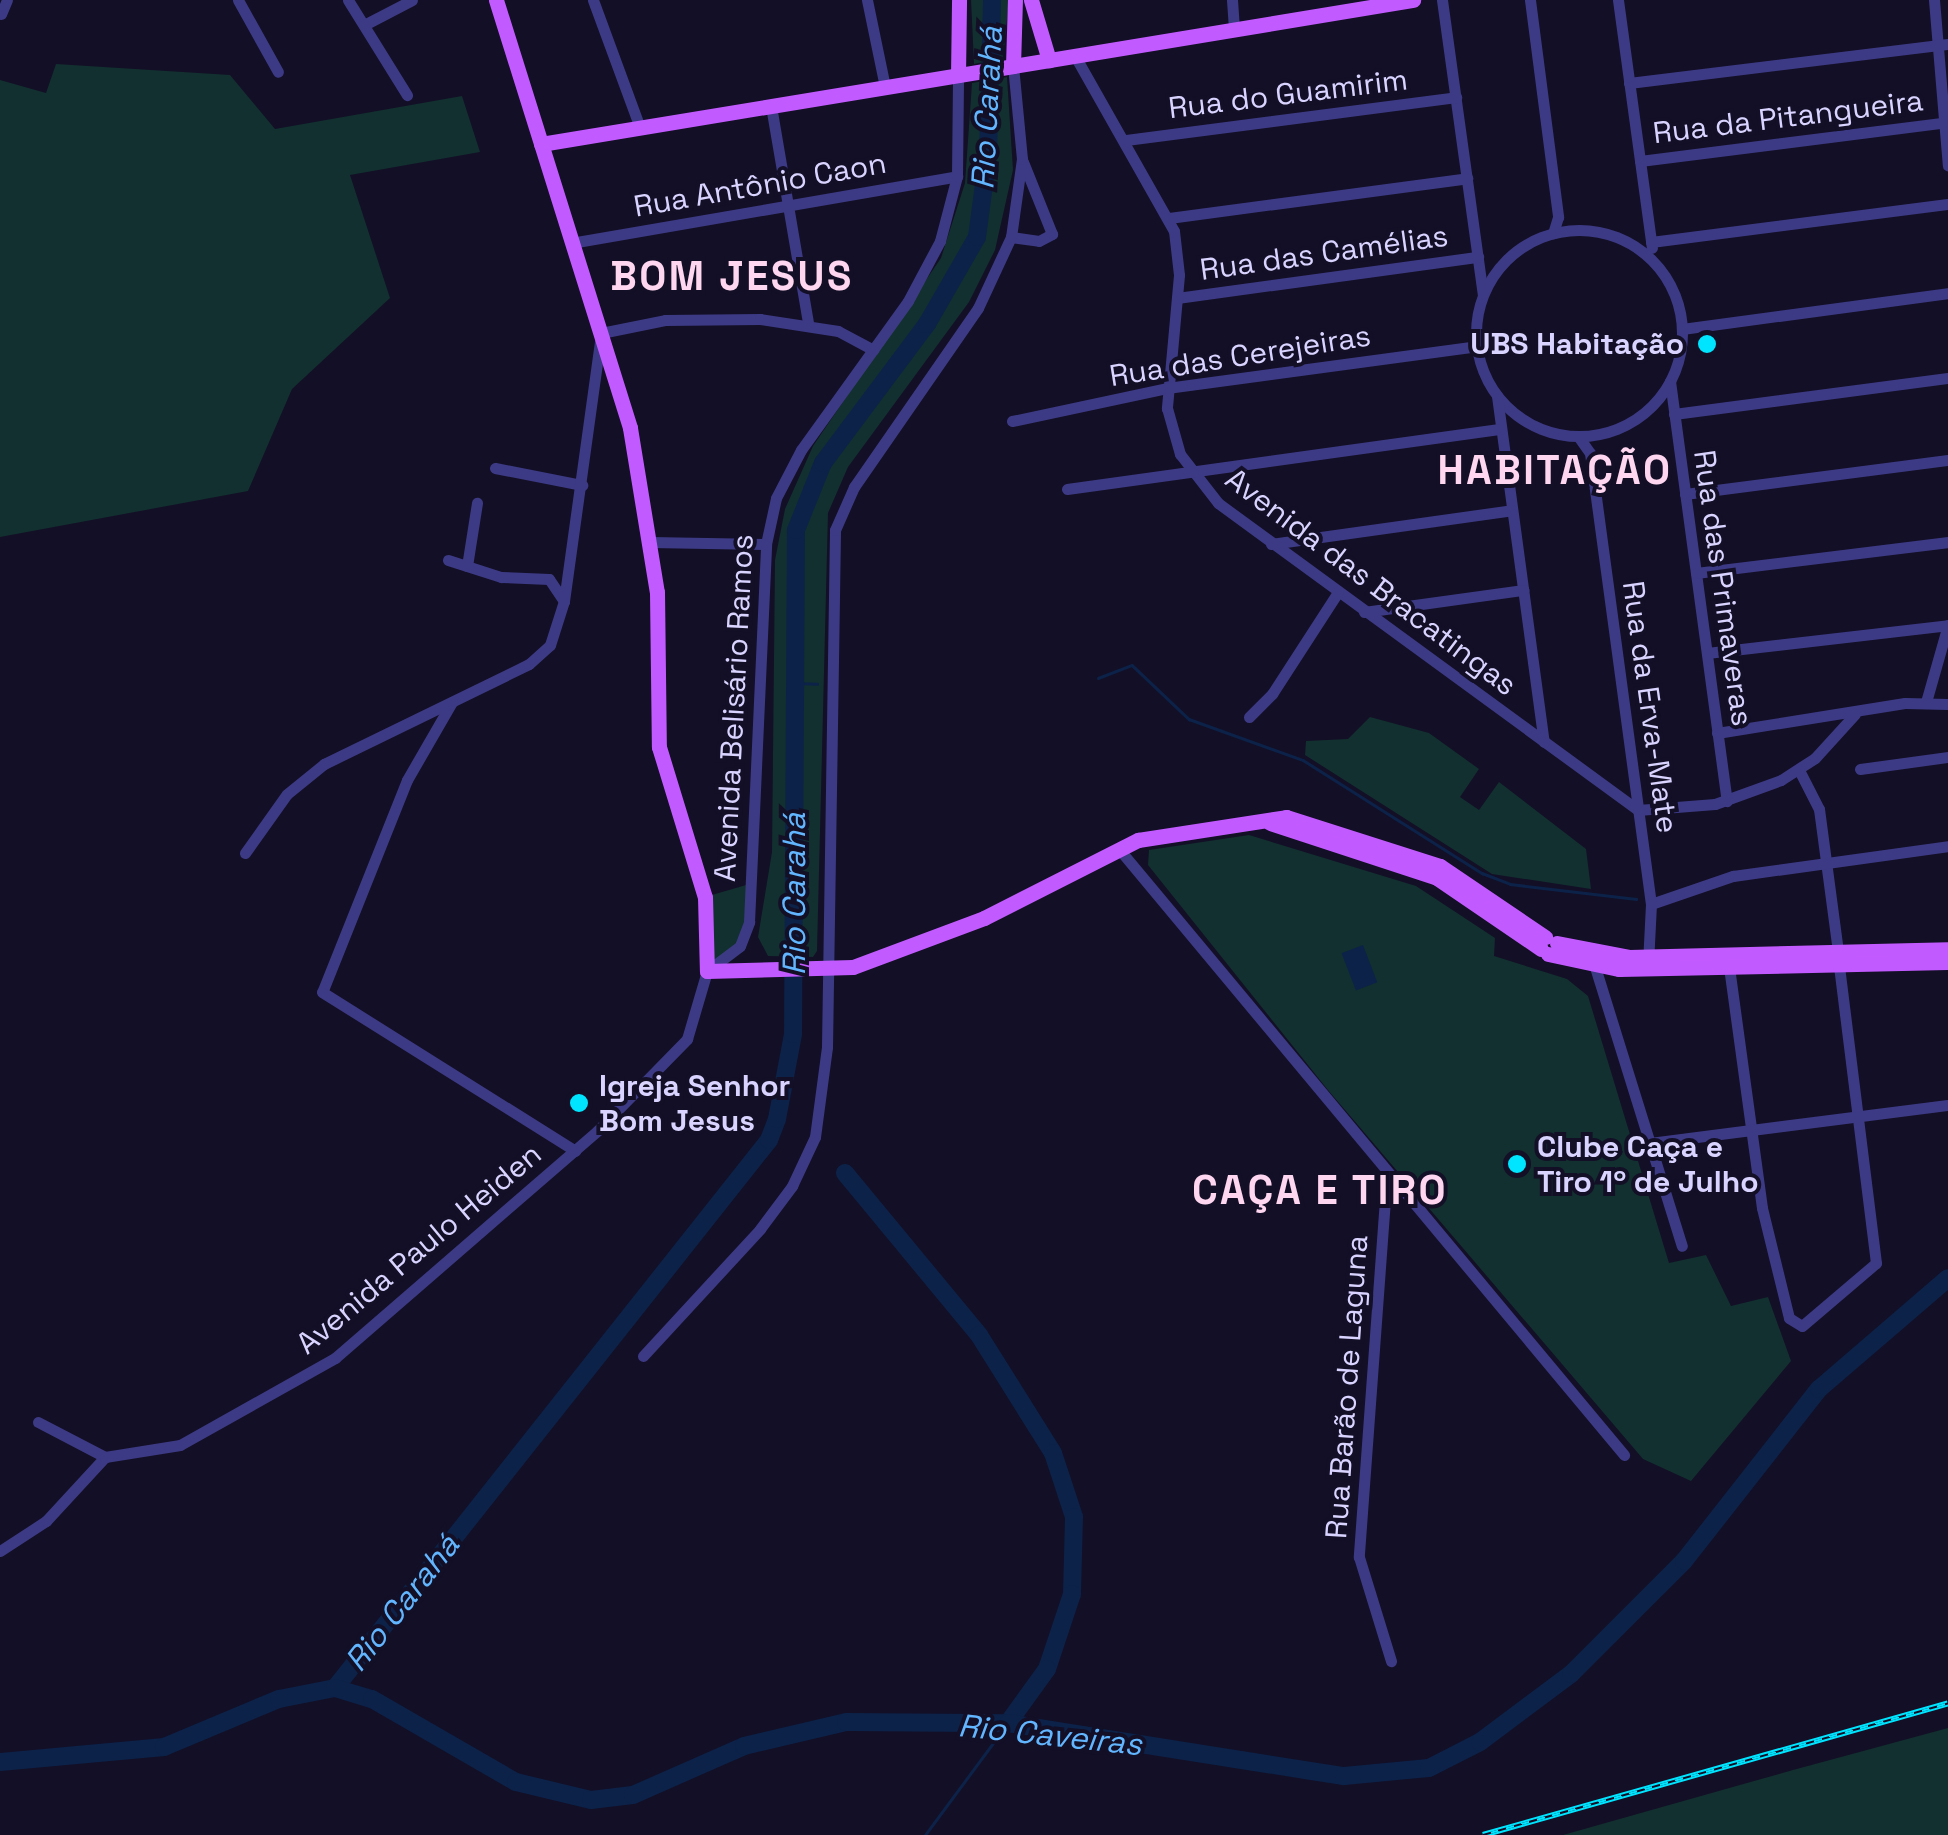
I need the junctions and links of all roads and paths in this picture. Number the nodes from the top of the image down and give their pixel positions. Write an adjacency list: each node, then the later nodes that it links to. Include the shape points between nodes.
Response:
1 (6, 0): 17 (street)
2 (238, 0): 24 (street)
3 (348, 0): 18 (street)
4 (412, 0): 18 (street)
5 (496, 0): 34 (main road)
6 (594, 0): 32 (street)
7 (867, 0): 27 (street)
8 (959, 0): 25 (main road, Avenida Belisário Ramos)
9 (1016, 0): 23 (main road)
10 (1232, 0): 19 (street)
11 (1413, 0): 19 (main road)
12 (1442, 0): 29 (street)
13 (1530, 0): 42 (street)
14 (1618, 0): 26 (street)
15 (1934, 0): 20 (street)
16 (1033, 2): 22 (main road)
17 (1, 14)
18 (364, 25): 28 (street)
19 (1234, 30): 21 (main road)
20 (1943, 44): 26 (street); 31 (street)
21 (1076, 56): 22 (main road); 33 (street, Avenida das Bracatingas)
22 (1049, 60): 23 (main road)
23 (1010, 66): 25 (main road); 35 (street)
24 (278, 72)
25 (958, 75): 27 (main road); 38 (street, Avenida Belisário Ramos)
26 (1629, 82): 36 (street)
27 (885, 87): 30 (main road)
28 (407, 95)
29 (1456, 97): 33 (street, Rua do Guamirim); 39 (street)
30 (771, 106): 32 (main road); 41 (street)
31 (1942, 123): 36 (street, Rua da Pitangueira); 37 (street)
32 (640, 128): 34 (main road)
33 (1126, 140): 43 (street, Avenida das Bracatingas)
34 (541, 144): 48 (main road)
35 (1022, 158): 46 (street); 46 (street, via 1052,234 1039,241)
36 (1640, 161): 47 (street)
37 (1948, 166)
38 (957, 176): 41 (street, Rua Antônio Caon); 58 (street, Avenida Belisário Ramos, via 930,263)
39 (1467, 178): 43 (street); 49 (street)
40 (1948, 204): 47 (street)
41 (788, 206): 48 (street, Rua Antônio Caon); 54 (street)
42 (1558, 217): 44 (street); 45 (street)
43 (1169, 218): 53 (street, Avenida das Bracatingas, via 1180,258)
44 (1570, 230): 45 (street); 50 (street, via 1606,234)
45 (1552, 233): 52 (street, via 1504,262)
46 (1011, 237): 114 (street, via 978,308 854,487 835,530)
47 (1651, 242): 50 (street)
48 (572, 244): 56 (main road)
49 (1478, 258): 52 (street); 53 (street, Rua das Camélias)
50 (1654, 262): 55 (street, via 1674,293)
51 (1948, 293): 55 (street)
52 (1483, 294): 57 (street)
53 (1178, 298): 61 (street, Avenida das Bracatingas)
54 (808, 323): 56 (street, via 680,319); 58 (street)
55 (1682, 329): 60 (street)
56 (601, 334): 72 (street); 77 (main road, via 630,428)
57 (1476, 346): 61 (street, Rua das Cerejeiras); 62 (street)
58 (873, 350): 79 (street, Avenida Belisário Ramos, via 786,475)
59 (1948, 378): 63 (street)
60 (1670, 381): 63 (street, Rua das Primaveras); 66 (street, via 1652,406)
61 (1167, 388): 64 (street, Rua das Cerejeiras); 71 (street, Avenida das Bracatingas, via 1171,430)
62 (1497, 396): 65 (street); 67 (street, via 1524,420)
63 (1674, 414): 74 (street, Rua das Primaveras)
64 (1012, 421)
65 (1501, 429): 71 (street); 76 (street)
66 (1598, 434): 67 (street); 68 (street)
67 (1578, 436): 68 (street, Rua da Erva-Mate)
68 (1590, 453): 101 (street, Rua da Erva-Mate)
69 (1948, 460): 74 (street)
70 (494, 468): 72 (street)
71 (1190, 472): 73 (street); 80 (street, Avenida das Bracatingas)
72 (582, 485): 86 (street)
73 (1067, 490)
74 (1685, 494): 83 (street, Rua das Primaveras)
75 (476, 504): 82 (street)
76 (1512, 510): 80 (street); 84 (street)
77 (650, 542): 79 (street); 115 (main road, via 659,747 704,898)
78 (1948, 542): 83 (street)
79 (766, 544): 115 (street, Avenida Belisário Ramos, via 751,911 740,946)
80 (1272, 544): 85 (street, Avenida das Bracatingas)
81 (448, 560): 82 (street)
82 (466, 566): 86 (street, via 501,577 549,579)
83 (1696, 572): 89 (street, Rua das Primaveras)
84 (1524, 590): 87 (street); 96 (street)
85 (1338, 592): 87 (street, Avenida das Bracatingas); 94 (street)
86 (564, 601): 90 (street, via 558,631 542,655)
87 (1364, 612): 96 (street, Avenida das Bracatingas)
88 (1948, 625): 89 (street); 91 (street)
89 (1706, 653): 95 (street, Rua das Primaveras)
90 (452, 702): 104 (street, via 352,747 305,778); 120 (street, via 407,780 322,992)
91 (1926, 702): 92 (street); 93 (street)
92 (1948, 704)
93 (1855, 714): 95 (street); 99 (street)
94 (1249, 718)
95 (1718, 733): 100 (street, Rua das Primaveras)
96 (1544, 742): 101 (street, Avenida das Bracatingas)
97 (1948, 757): 98 (street)
98 (1860, 769)
99 (1799, 770): 100 (street); 105 (street, via 1819,809)
100 (1726, 801): 101 (street)
101 (1638, 810): 106 (street, Rua da Erva-Mate)
102 (1948, 846): 105 (street)
103 (1120, 849): 107 (main road, via 1168,832 1257,819 1437,878); 114 (main road, via 956,930 864,964); 121 (street)
104 (244, 853)
105 (1827, 863): 106 (street, via 1714,880); 109 (street)
106 (1650, 904): 110 (street, Rua da Erva-Mate)
107 (1548, 946): 110 (main road); 113 (main road)
108 (1948, 948): 109 (main road)
109 (1839, 958): 110 (main road); 111 (main road); 112 (main road); 117 (street)
110 (1649, 962): 112 (main road); 113 (main road)
111 (1948, 962)
112 (1729, 967): 118 (street)
113 (1595, 968): 119 (street)
114 (818, 971): 115 (main road); 123 (street, via 825,1078 804,1164 760,1230)
115 (706, 972): 120 (street, Avenida Paulo Heiden, via 695,1024 678,1052)
116 (1948, 1105): 117 (street)
117 (1858, 1117): 118 (street); 118 (street, via 1876,1264 1808,1324 1789,1318)
118 (1750, 1130): 119 (street)
119 (1650, 1143): 122 (street)
120 (575, 1151): 126 (street, Avenida Paulo Heiden, via 308,1377 180,1446)
121 (1388, 1171): 125 (street); 128 (street, Rua Barão de Laguna, via 1359,1557)
122 (1682, 1246)
123 (643, 1356)
124 (38, 1422): 126 (street)
125 (1624, 1456)
126 (106, 1457): 127 (street, via 46,1521)
127 (0, 1551)
128 (1391, 1661)

